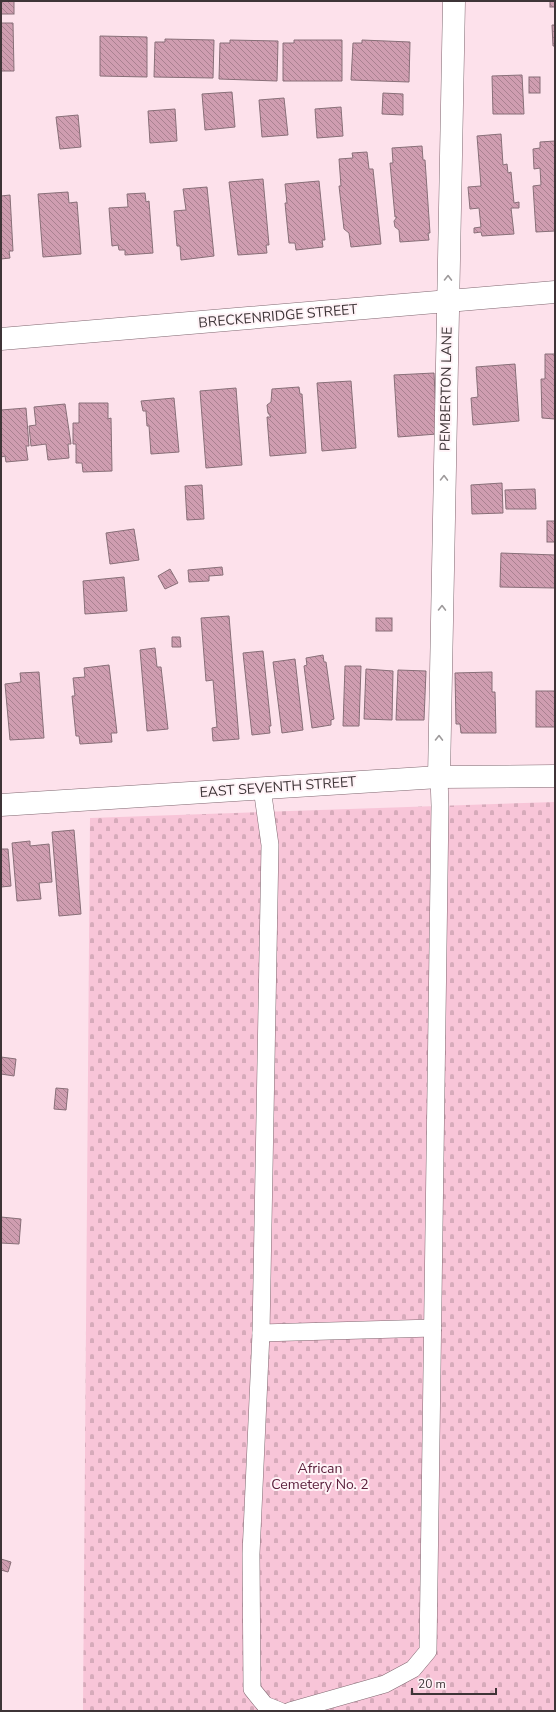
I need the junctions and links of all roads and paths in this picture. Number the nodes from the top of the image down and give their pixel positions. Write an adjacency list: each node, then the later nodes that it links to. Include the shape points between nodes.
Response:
1 (454, 1): 3 (street, PEMBERTON LANE, one-way to 1)
2 (555, 292): 3 (street, BRECKENRIDGE STREET)
3 (448, 301): 4 (street, BRECKENRIDGE STREET); 6 (street, PEMBERTON LANE, one-way to 3)
4 (1, 339)
5 (555, 776): 6 (street, EAST SEVENTH STREET)
6 (439, 777): 7 (street, EAST SEVENTH STREET); 9 (lane)
7 (262, 788): 8 (street, EAST SEVENTH STREET); 10 (lane, via 270,844)
8 (1, 805)
9 (433, 1328): 10 (lane); 12 (lane, via 428,1651 414,1669 385,1684)
10 (260, 1333): 11 (lane, via 251,1554 252,1689 265,1705)
11 (280, 1711)
12 (290, 1711)

